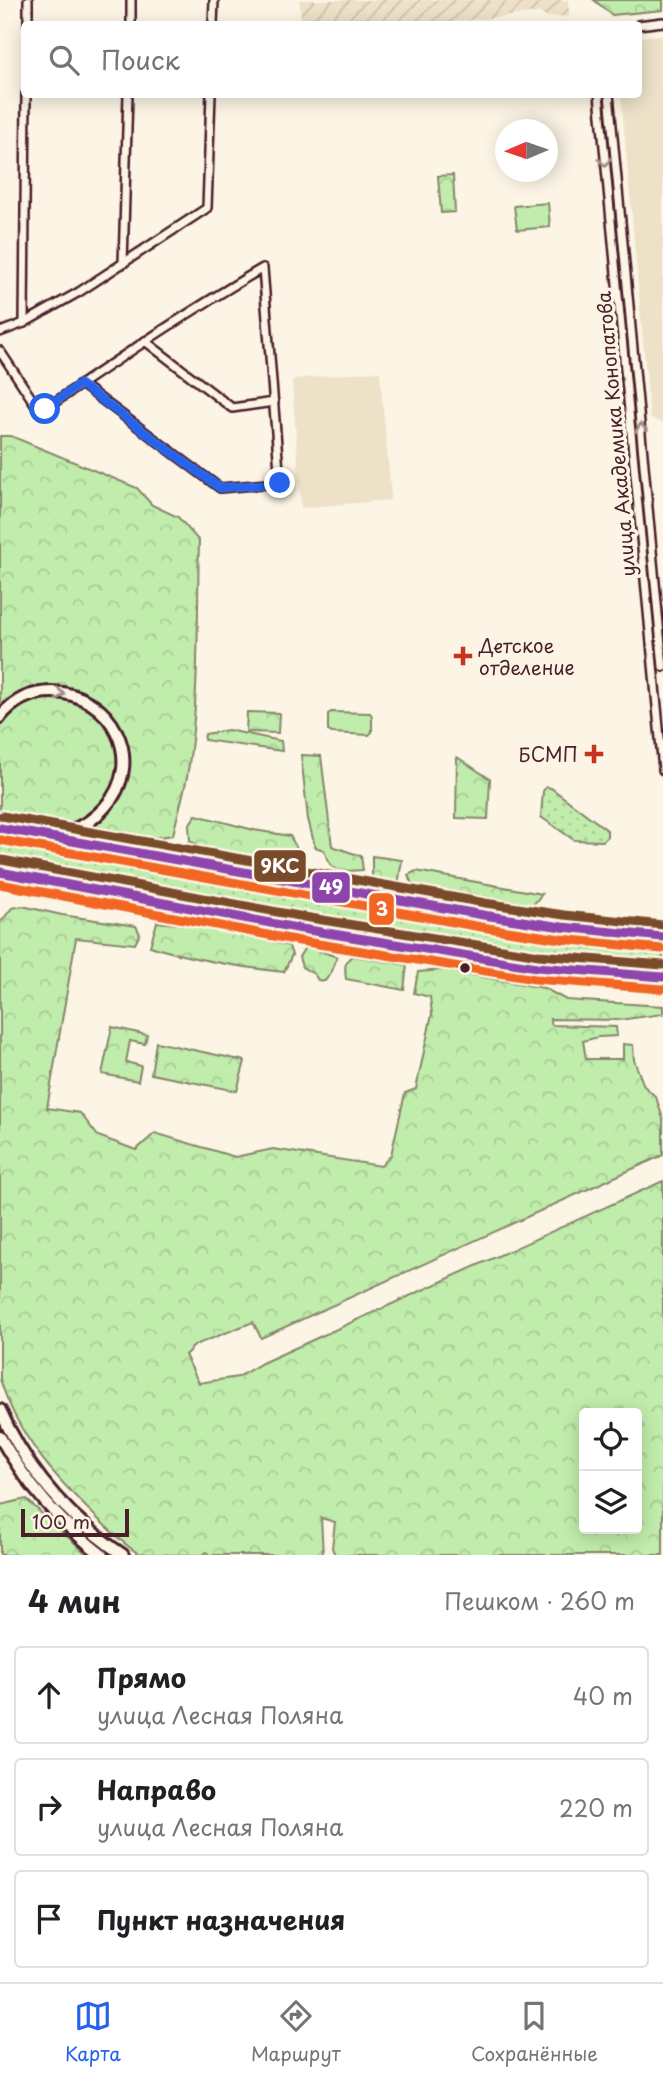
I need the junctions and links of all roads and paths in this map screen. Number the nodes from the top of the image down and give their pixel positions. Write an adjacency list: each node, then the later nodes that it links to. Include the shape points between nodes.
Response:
1 (28, 0): 4 (street)
2 (131, 0): 5 (street)
3 (214, 0): 6 (street)
4 (28, 21)
5 (131, 21)
6 (213, 21)
7 (663, 22): 8 (street)
8 (642, 24)
9 (26, 98): 15 (street)
10 (128, 98): 14 (street)
11 (211, 98): 14 (street, via 207,208)
12 (599, 98): 23 (street, улица Академика Конопатова, one-way to 23)
13 (609, 98): 21 (street, улица Академика Конопатова, one-way to 13)
14 (122, 264): 15 (street)
15 (24, 323): 16 (street)
16 (0, 332)
17 (145, 341): 19 (street); 20 (street, via 232,408); 20 (street, via 263,268)
18 (0, 351): 19 (street, via 39,410)
19 (80, 384): 20 (street, via 220,488 280,483)
20 (274, 402)
21 (663, 667)
22 (0, 717): 25 (main road, one-way to 25, via 31,695 55,692 76,696 105,715 122,748 120,787 98,815 78,828)
23 (663, 770)
24 (0, 828): 25 (main road)
25 (37, 834): 28 (main road, via 483,915)
26 (0, 872): 30 (main road, via 302,929 537,967)
27 (663, 931): 28 (street)
28 (642, 935): 29 (main road)
29 (663, 937)
30 (663, 977)
31 (0, 1410): 34 (main road, via 25,1459 54,1497)
32 (0, 1437): 33 (main road, via 45,1504)
33 (102, 1555)
34 (123, 1555)

